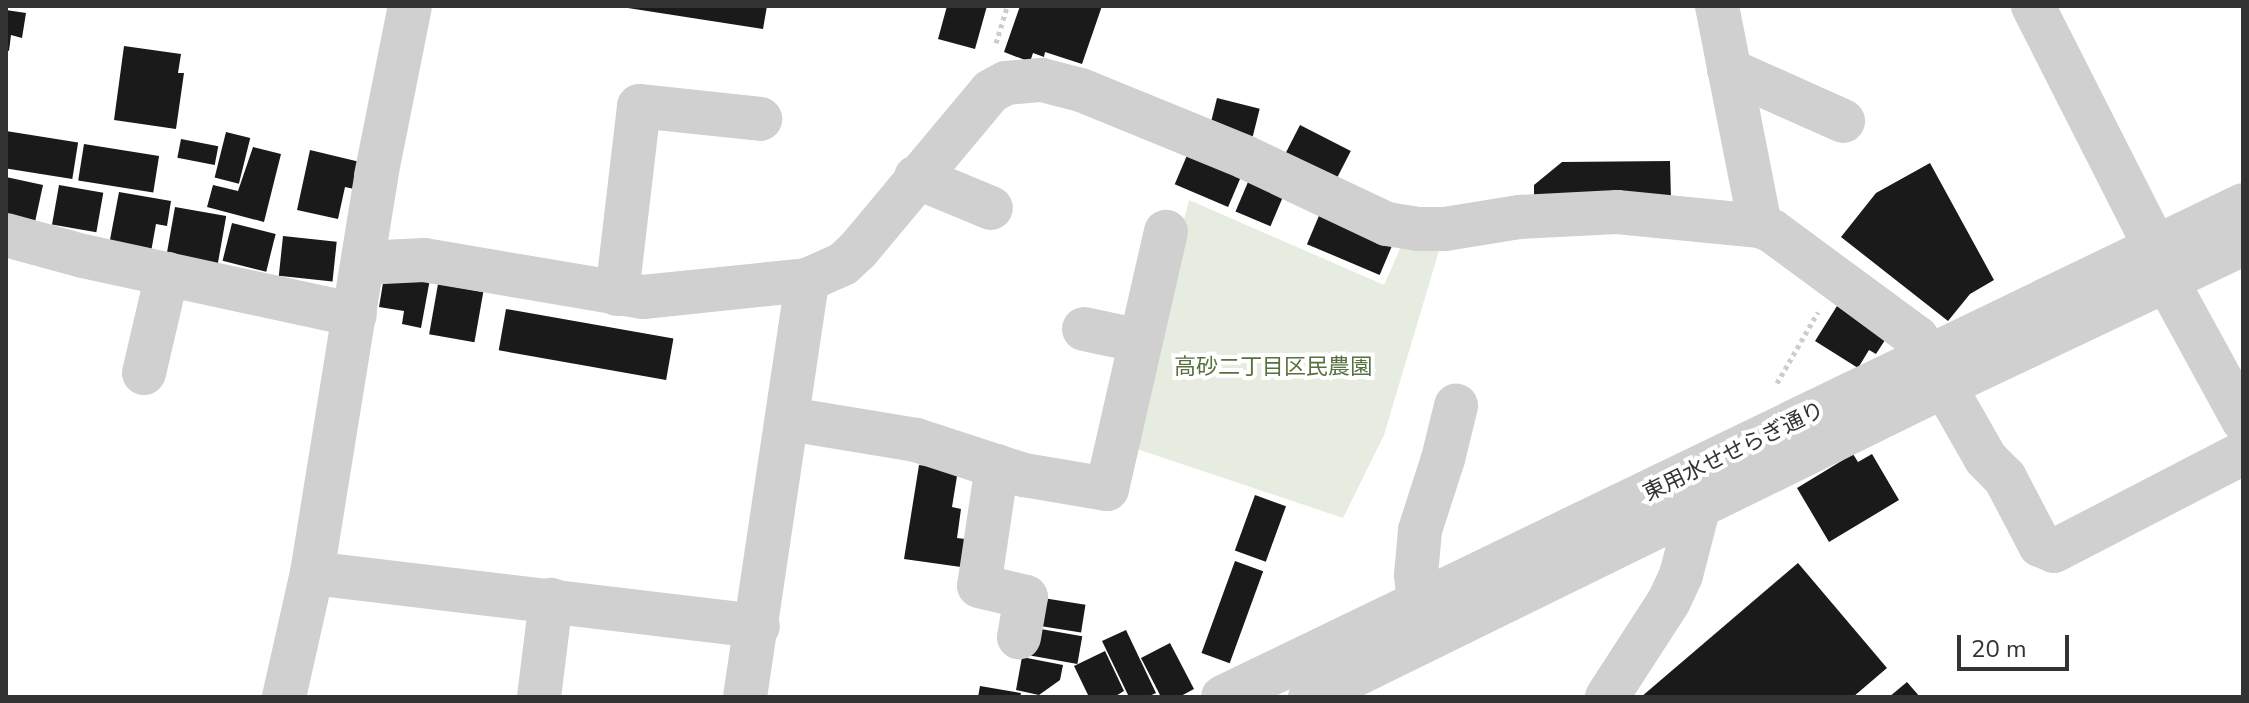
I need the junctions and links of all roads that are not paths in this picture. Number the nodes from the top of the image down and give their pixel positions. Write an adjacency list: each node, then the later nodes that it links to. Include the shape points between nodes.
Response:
1 (410, 6): 15 (street)
2 (1717, 6): 4 (street)
3 (2033, 6): 14 (street)
4 (1729, 70): 6 (street); 10 (street)
5 (760, 119): 18 (street, via 639,106)
6 (1843, 121)
7 (916, 177): 9 (street); 10 (street, via 991,91 1006,83 1042,80 1081,90 1245,157 1387,224 1445,229 1519,217 1617,212); 17 (street, via 858,250 843,264)
8 (2243, 205): 14 (street)
9 (991, 208)
10 (1760, 226): 22 (street, via 1844,281 1917,338)
11 (1166, 232): 21 (street)
12 (6, 235): 16 (street)
13 (2243, 244): 14 (street)
14 (2163, 261): 22 (street); 26 (street, via 2173,292)
15 (363, 263): 18 (street, via 424,260); 19 (street)
16 (167, 274): 19 (street); 23 (street)
17 (807, 280): 18 (street, via 643,297); 25 (street)
18 (617, 294)
19 (355, 315): 30 (street)
20 (1084, 329): 21 (street)
21 (1141, 341): 28 (street, via 1107,489)
22 (1938, 371): 27 (street, via 2040,545 2054,551); 29 (street); 32 (street, 東用水せせらぎ通り)
23 (144, 373)
24 (1456, 406): 32 (street, via 1420,530)
25 (789, 419): 28 (street, via 916,440); 33 (street)
26 (2243, 420)
27 (2243, 453)
28 (997, 466): 34 (street, via 979,586 1026,597)
29 (1699, 506): 39 (street); 40 (street, via 1669,601)
30 (312, 573): 31 (street); 35 (street)
31 (551, 600): 33 (street); 36 (street)
32 (1419, 603): 38 (street, 東用水せせらぎ通り)
33 (758, 626): 37 (street)
34 (1019, 637)
35 (284, 697)
36 (539, 697)
37 (745, 697)
38 (1223, 697)
39 (1310, 697)
40 (1607, 697)

